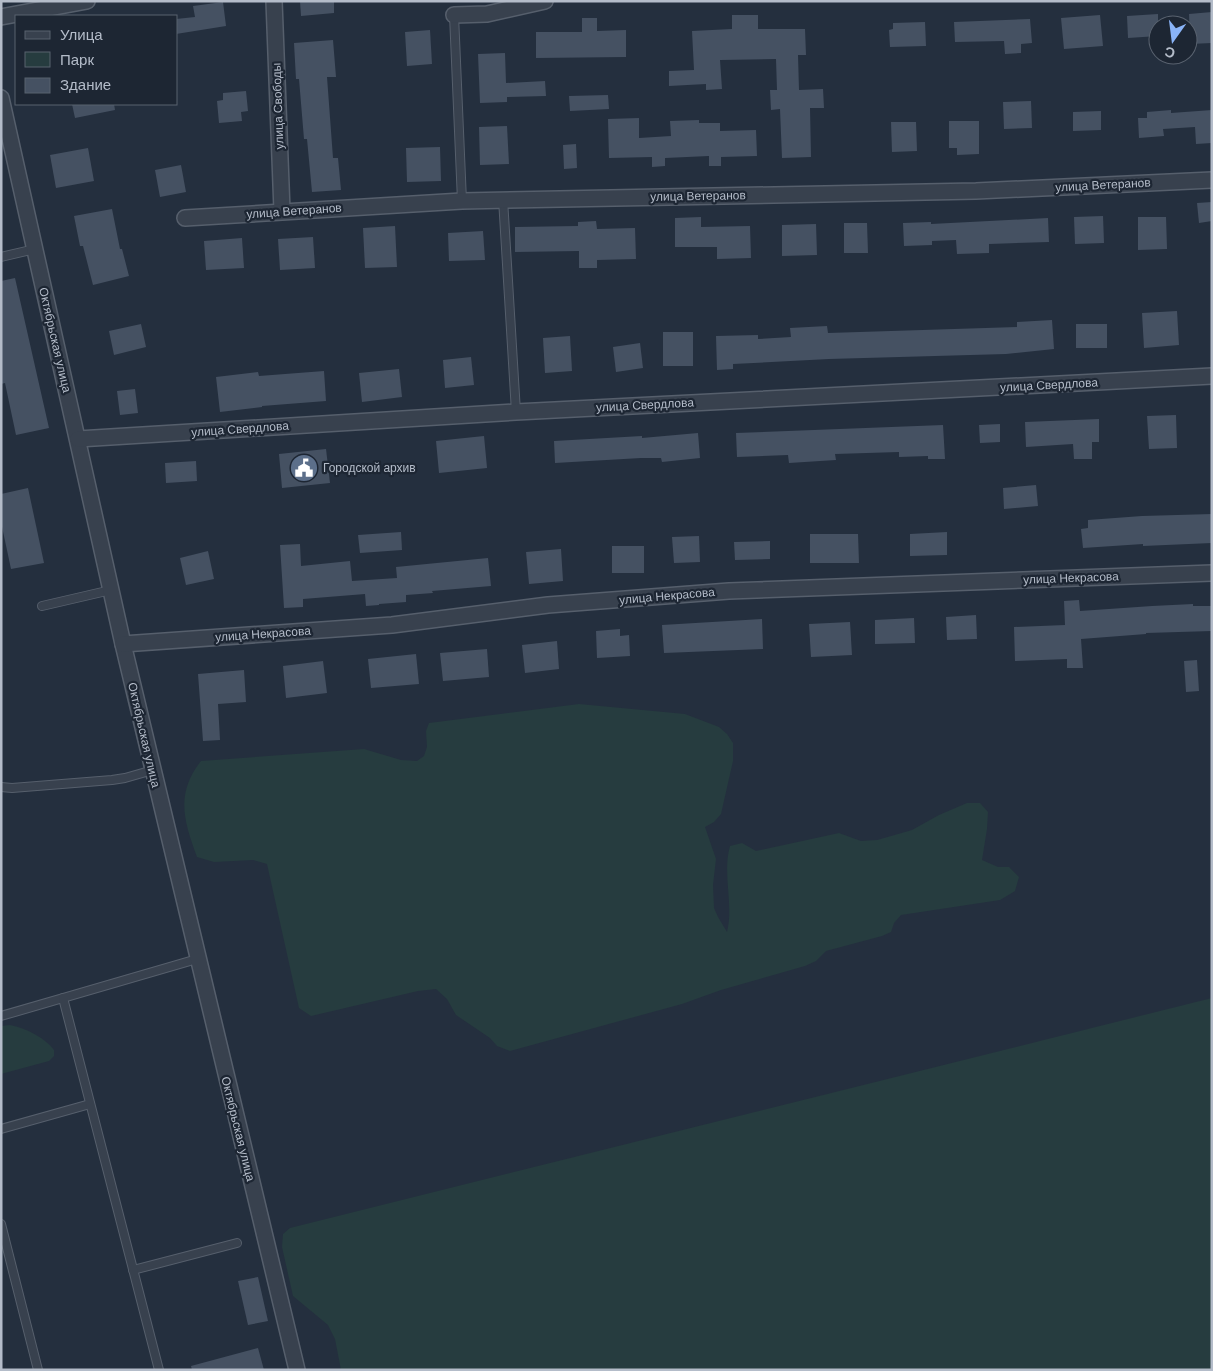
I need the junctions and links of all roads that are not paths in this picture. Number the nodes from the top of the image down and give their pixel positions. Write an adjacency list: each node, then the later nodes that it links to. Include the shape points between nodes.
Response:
1 (87, 1): 5 (street)
2 (274, 1): 10 (street, улица Свободы)
3 (544, 1): 4 (street, via 487,14)
4 (454, 15): 9 (lane)
5 (1, 17)
6 (1, 98): 12 (street, Октябрьская улица)
7 (1212, 180): 8 (street, улица Ветеранов, via 899,193)
8 (502, 199): 9 (street, улица Ветеранов); 15 (lane)
9 (462, 201): 10 (street, улица Ветеранов)
10 (282, 211): 11 (street, улица Ветеранов)
11 (185, 218)
12 (35, 249): 13 (lane); 16 (street, Октябрьская улица)
13 (1, 257)
14 (1212, 376): 15 (street, улица Свердлова)
15 (516, 412): 16 (street, улица Свердлова)
16 (78, 439): 18 (street, Октябрьская улица)
17 (1212, 573): 20 (street, улица Некрасова, via 729,591 548,605 392,625)
18 (111, 590): 19 (lane); 20 (street, Октябрьская улица)
19 (42, 606)
20 (123, 644): 21 (street, Октябрьская улица)
21 (153, 770): 22 (lane, via 112,780); 23 (street, Октябрьская улица)
22 (1, 787)
23 (197, 960): 24 (lane); 33 (street, Октябрьская улица)
24 (63, 998): 25 (lane); 26 (lane)
25 (1, 1016)
26 (90, 1104): 27 (lane); 30 (lane)
27 (1, 1129)
28 (1, 1224): 31 (lane)
29 (237, 1243): 30 (lane)
30 (133, 1270): 32 (lane)
31 (38, 1370)
32 (159, 1370)
33 (297, 1370)

